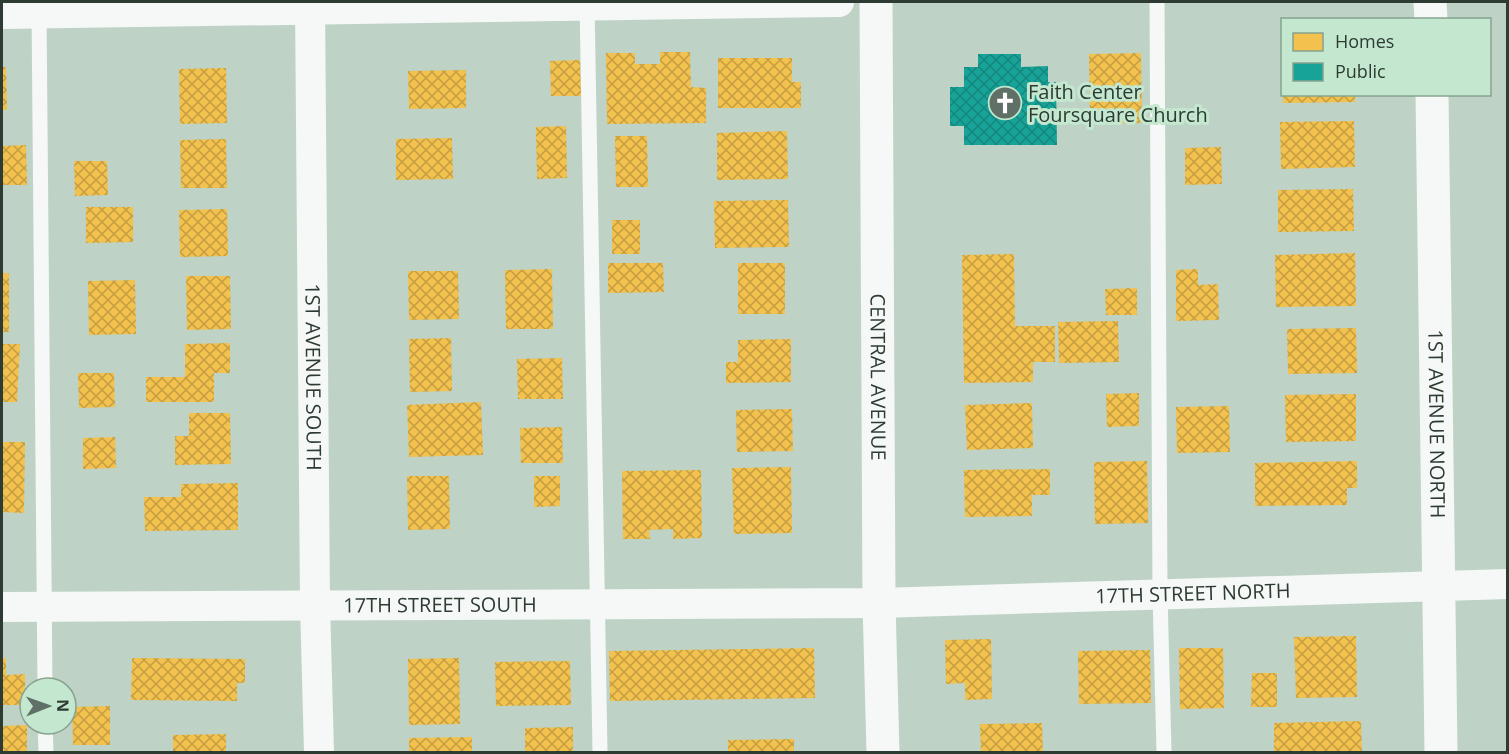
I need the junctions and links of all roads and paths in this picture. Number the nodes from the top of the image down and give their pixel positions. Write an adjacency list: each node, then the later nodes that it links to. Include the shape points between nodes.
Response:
1 (839, 2): 5 (street)
2 (876, 2): 14 (street, CENTRAL AVENUE)
3 (1157, 2): 13 (lane)
4 (1430, 2): 9 (street)
5 (587, 3): 6 (street); 16 (lane)
6 (310, 5): 7 (street); 15 (street, 1ST AVENUE SOUTH)
7 (39, 7): 8 (street); 18 (lane)
8 (2, 14)
9 (1431, 18)
10 (1432, 96): 12 (street, 1ST AVENUE NORTH)
11 (1508, 584): 12 (street, 17TH STREET NORTH)
12 (1438, 585): 13 (street, 17TH STREET NORTH); 26 (street, 1ST AVENUE NORTH)
13 (1160, 594): 14 (street, 17TH STREET NORTH); 25 (lane)
14 (879, 603): 16 (street, 17TH STREET SOUTH); 24 (street, CENTRAL AVENUE)
15 (315, 604): 16 (street, 17TH STREET SOUTH); 18 (street, 17TH STREET SOUTH); 22 (street, 1ST AVENUE SOUTH)
16 (598, 604): 23 (lane)
17 (2, 607): 18 (street, 17TH STREET SOUTH)
18 (44, 607): 19 (lane)
19 (45, 676)
20 (45, 736): 21 (lane)
21 (46, 753)
22 (319, 753)
23 (600, 753)
24 (883, 753)
25 (1164, 753)
26 (1441, 753)

